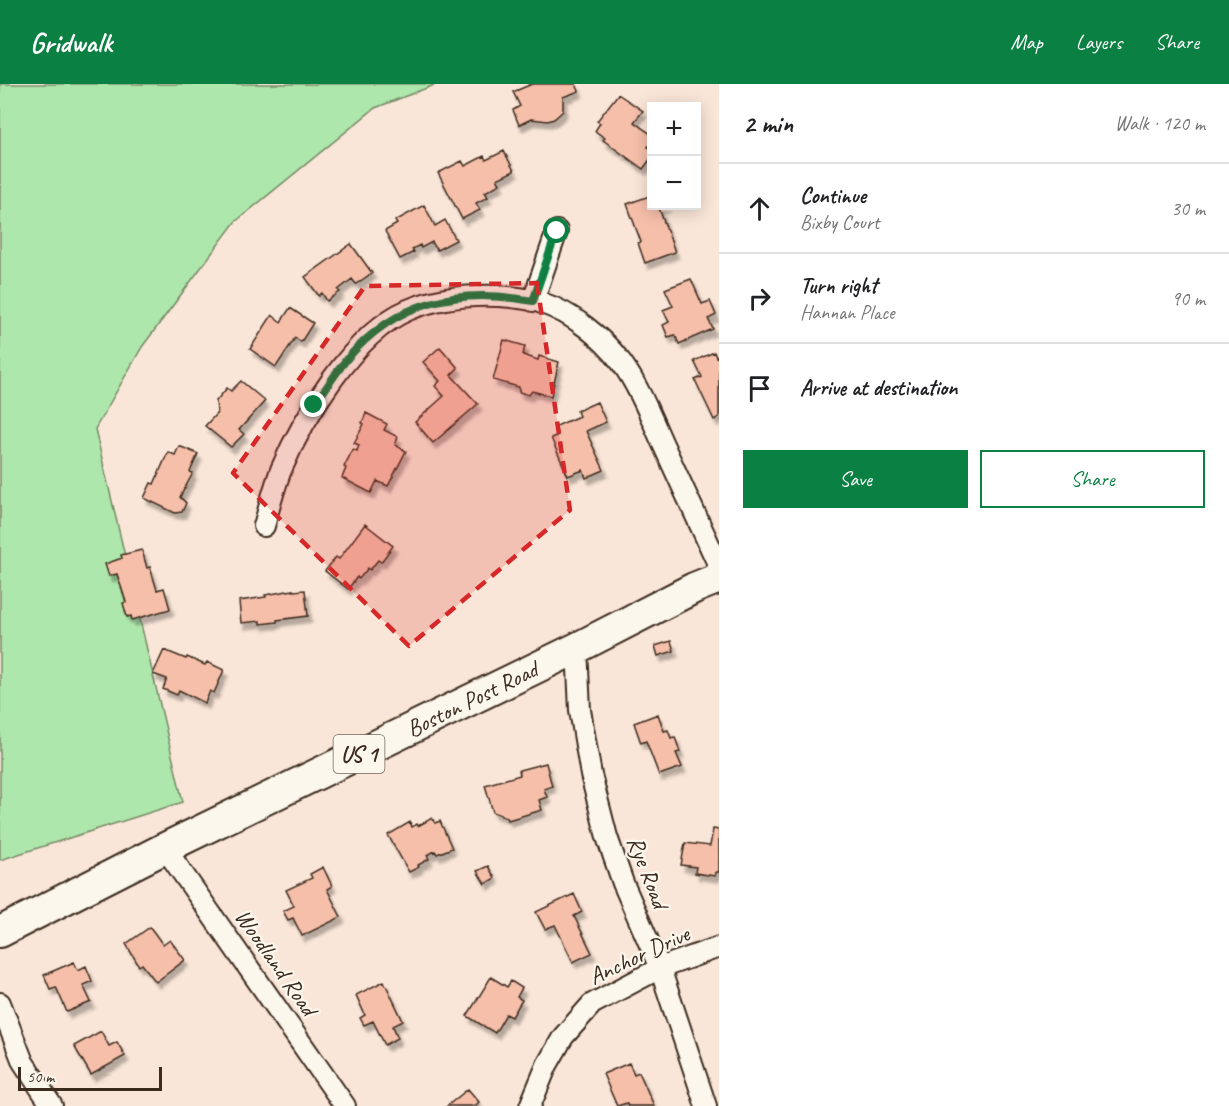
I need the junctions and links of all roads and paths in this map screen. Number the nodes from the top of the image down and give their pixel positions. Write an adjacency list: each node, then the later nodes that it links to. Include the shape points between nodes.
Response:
1 (557, 231): 2 (street)
2 (533, 301): 3 (street, via 475,296 445,299 407,310 377,330 347,360 314,405 281,470); 4 (street, via 567,315 596,334 621,362 647,407)
3 (264, 526)
4 (719, 566)
5 (719, 578): 6 (main road, Boston Post Road / US 1)
6 (577, 648): 7 (main road, Boston Post Road / US 1); 10 (street, Rye Road, via 580,710 594,786 623,883)
7 (165, 848): 8 (main road, Boston Post Road / US 1); 13 (street, Woodland Road)
8 (0, 932)
9 (719, 947): 10 (street, Anchor Drive)
10 (660, 968): 14 (street, Anchor Drive, via 592,1005 563,1037); 15 (street, Rye Road)
11 (0, 1003): 12 (street, via 23,1062)
12 (52, 1106)
13 (345, 1106)
14 (530, 1106)
15 (706, 1106)

